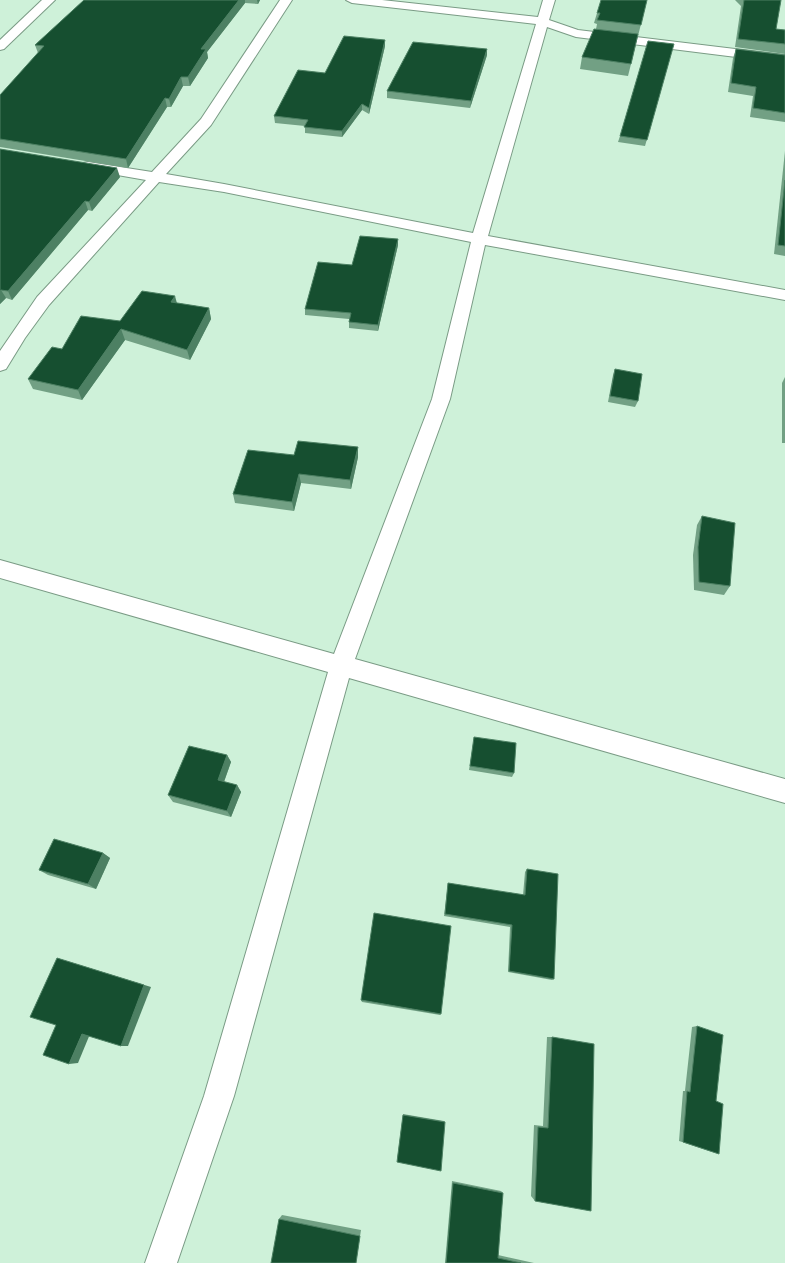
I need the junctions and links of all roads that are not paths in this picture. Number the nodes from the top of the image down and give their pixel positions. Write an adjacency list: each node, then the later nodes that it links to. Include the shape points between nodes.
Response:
1 (49, 0): 6 (street)
2 (286, 0): 9 (street, via 206,122)
3 (352, 0): 5 (street)
4 (549, 0): 5 (street)
5 (541, 22): 7 (street, via 576,33); 10 (street)
6 (0, 46)
7 (785, 59)
8 (73, 163): 9 (street)
9 (157, 177): 10 (street); 12 (street, via 42,301)
10 (479, 239): 11 (street); 14 (street, via 441,399)
11 (785, 295)
12 (0, 366)
13 (0, 569): 14 (street)
14 (341, 666): 15 (street); 16 (street, via 219,1096)
15 (785, 791)
16 (161, 1263)

